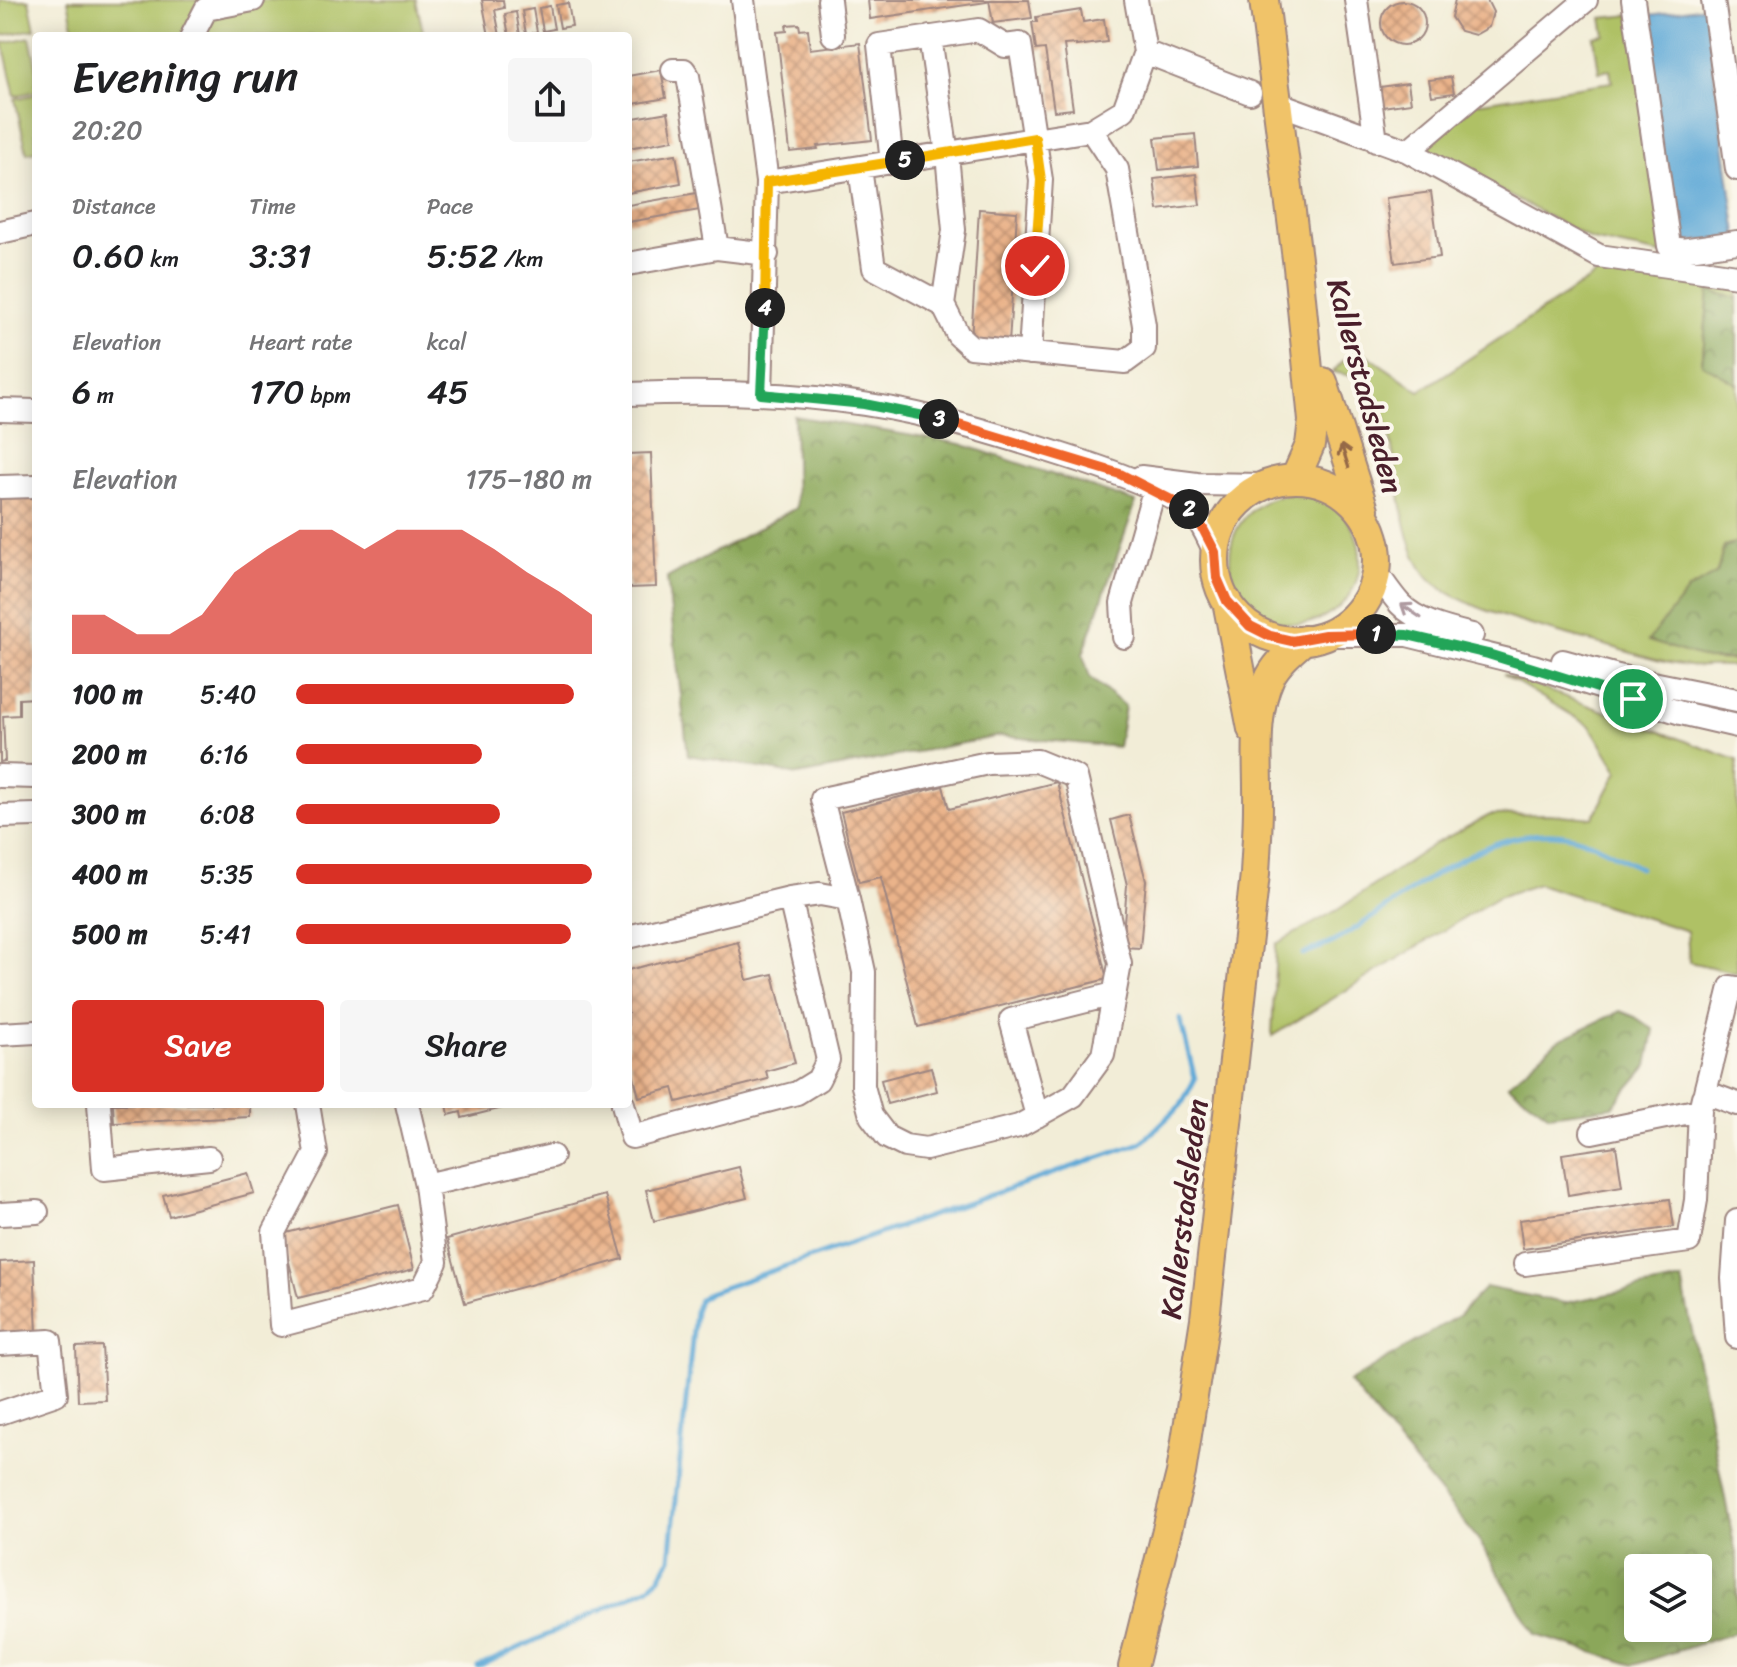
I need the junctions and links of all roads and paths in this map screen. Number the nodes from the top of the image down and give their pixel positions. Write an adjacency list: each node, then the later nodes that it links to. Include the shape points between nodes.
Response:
1 (253, 0): 10 (street, via 206,9)
2 (743, 0): 25 (street)
3 (829, 0): 11 (street)
4 (1136, 0): 13 (street)
5 (1264, 0): 32 (main road, Kallerstadsleden)
6 (1356, 0): 19 (street)
7 (1586, 0): 20 (street)
8 (1633, 0): 28 (street, via 1669,246 1682,250)
9 (1713, 0): 24 (street)
10 (194, 32)
11 (833, 35)
12 (930, 37): 18 (street, via 979,30 1005,46 1020,44); 21 (street); 22 (street, via 879,45)
13 (1145, 52): 15 (street); 17 (street, via 1124,110)
14 (673, 70): 29 (street, via 684,70 688,76)
15 (1250, 93)
16 (1288, 107): 19 (street)
17 (1091, 130): 18 (street); 35 (street, via 1117,169 1144,348 1125,362)
18 (1035, 138): 21 (street); 35 (street, via 1041,180)
19 (1376, 141): 20 (street)
20 (1408, 151): 33 (street, via 1599,256)
21 (947, 154): 22 (street); 34 (street, via 954,230)
22 (892, 163): 23 (street)
23 (860, 168): 25 (street); 34 (street, via 874,268)
24 (1737, 169)
25 (767, 182): 30 (street)
26 (32, 225): 27 (street)
27 (0, 232)
28 (1737, 242)
29 (717, 248): 30 (street); 31 (street)
30 (767, 254): 37 (street)
31 (632, 263)
32 (1298, 267): 41 (main road, Kallerstadsleden, via 1313,421 1310,445); 46 (main road, Kallerstadsleden, one-way to 32, via 1324,390)
33 (1737, 276)
34 (943, 305): 35 (street, via 958,335 971,347)
35 (1030, 353)
36 (632, 394): 37 (street)
37 (761, 394): 40 (street, via 926,416)
38 (0, 410): 39 (street)
39 (32, 411)
40 (1120, 474): 42 (street, via 1197,484); 45 (street)
41 (1295, 479): 42 (main road); 46 (main road, via 1338,490)
42 (1264, 485): 47 (main road, via 1231,512)
43 (32, 486): 44 (street)
44 (0, 487)
45 (1154, 491): 47 (street, via 1191,510); 50 (street, via 1122,603)
46 (1368, 522): 48 (main road)
47 (1215, 552): 49 (main road, via 1217,578)
48 (1376, 572): 51 (main road, via 1359,611 1337,629); 52 (street, one-way to 48, via 1618,676 1447,628 1412,613)
49 (1227, 601): 51 (main road, via 1259,632 1281,639); 54 (main road, Kallerstadsleden)
50 (1124, 637)
51 (1314, 638): 53 (street, via 1407,635); 54 (main road, Kallerstadsleden, via 1285,657 1271,675 1262,701)
52 (1737, 700)
53 (1737, 726)
54 (1257, 753): 84 (main road, Kallerstadsleden, via 1255,874 1205,1319 1181,1473)
55 (0, 776): 56 (street)
56 (32, 777)
57 (32, 815): 58 (street)
58 (0, 816)
59 (790, 898): 60 (street, via 820,894); 61 (street); 71 (street, via 828,1060 818,1080 797,1093 632,1137)
60 (848, 899): 63 (street, via 822,799 988,763 1037,761 1076,777 1120,964); 72 (street, via 864,972 863,1086 871,1116 887,1137 926,1149 1019,1126)
61 (632, 936)
62 (1737, 988): 66 (street, via 1731,987)
63 (1114, 994): 72 (street, via 1103,1055 1073,1096); 72 (street, via 1011,1020)
64 (32, 1032): 65 (street)
65 (0, 1034)
66 (1702, 1101): 67 (street); 73 (street); 80 (street, via 1689,1241)
67 (1737, 1104)
68 (99, 1108): 75 (street, via 104,1169)
69 (309, 1108): 76 (street, via 316,1153 274,1232 281,1325 423,1288 436,1262)
70 (408, 1108): 76 (street)
71 (624, 1108)
72 (1037, 1116)
73 (1592, 1132)
74 (552, 1156): 76 (street)
75 (209, 1158)
76 (426, 1185)
77 (37, 1212): 78 (street)
78 (0, 1214)
79 (1737, 1221): 81 (street)
80 (1525, 1264)
81 (1737, 1330)
82 (0, 1344): 83 (street, via 50,1341 56,1394)
83 (0, 1413)
84 (1133, 1667)

